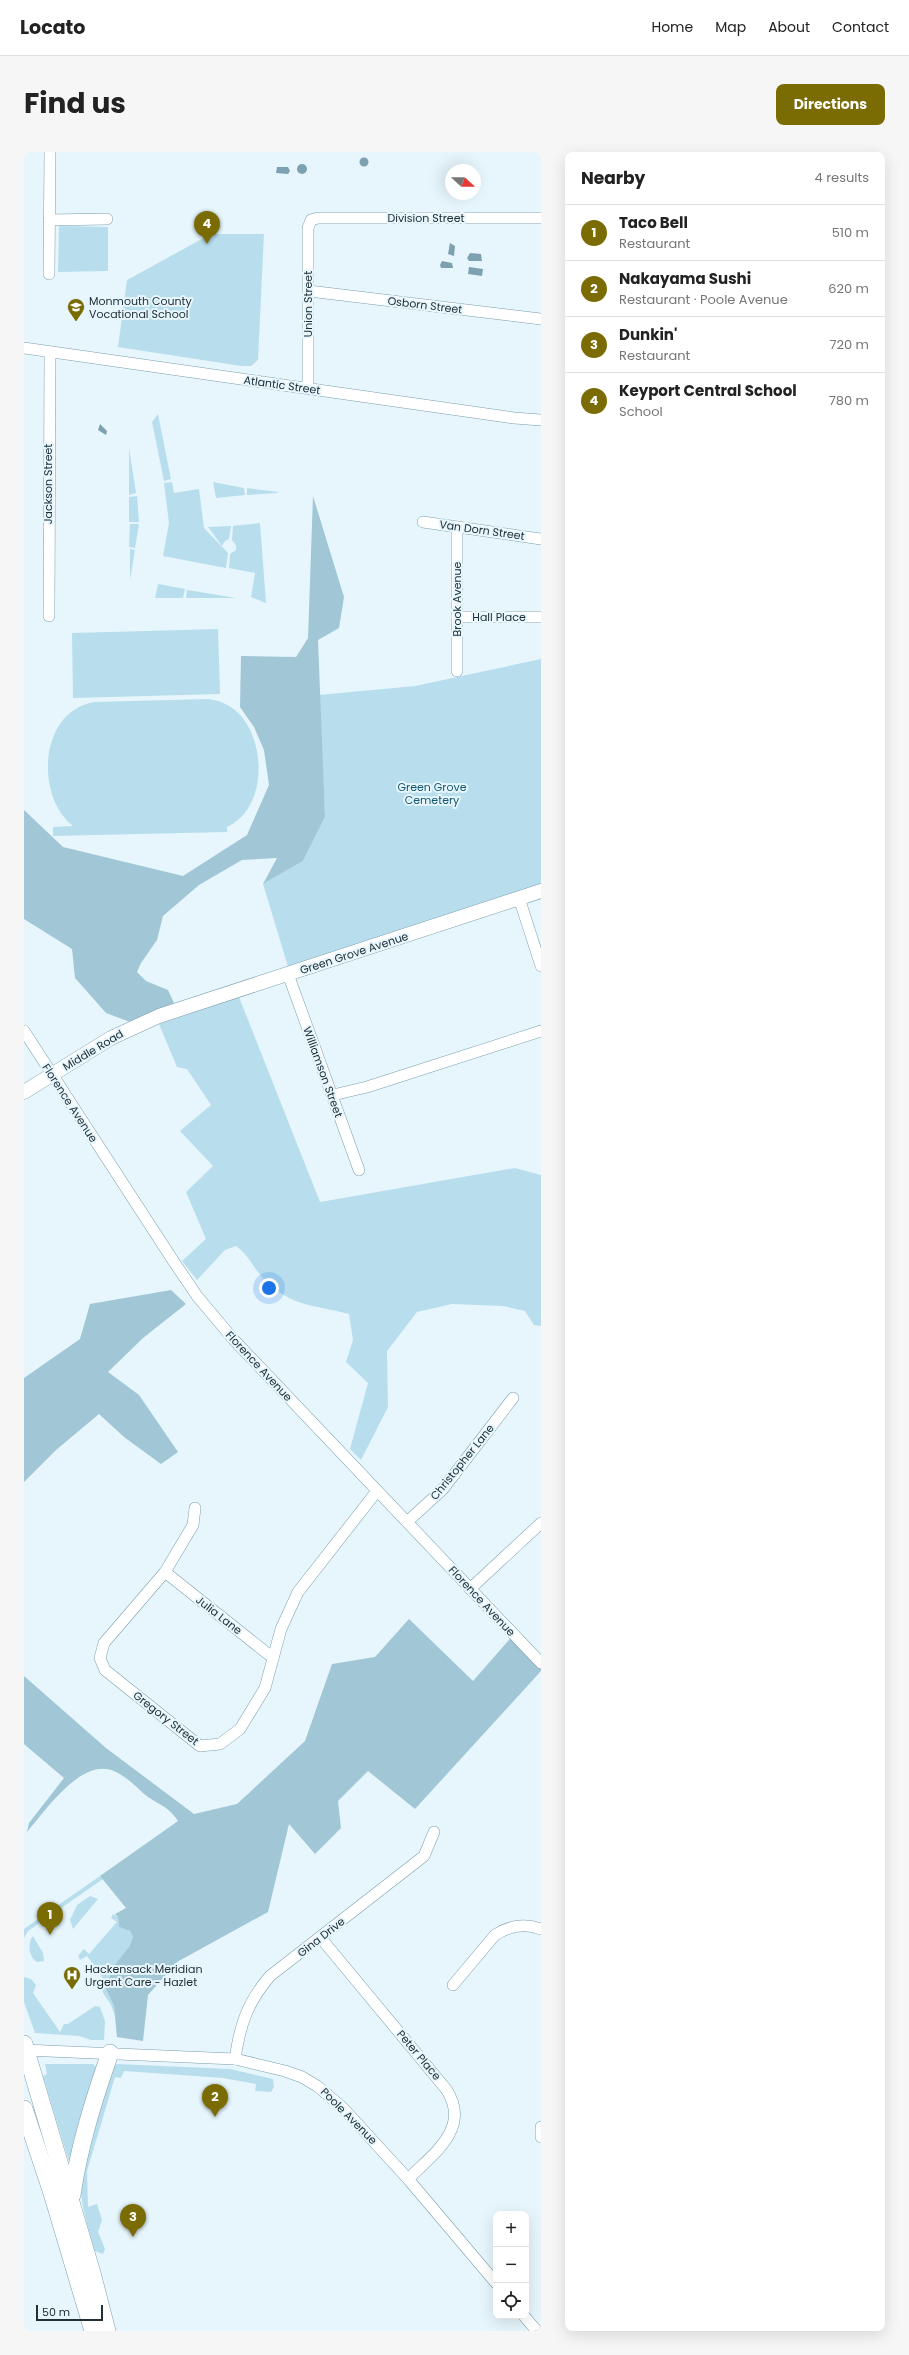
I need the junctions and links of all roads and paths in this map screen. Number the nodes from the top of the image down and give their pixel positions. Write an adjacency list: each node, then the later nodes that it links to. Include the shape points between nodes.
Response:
1 (50, 152): 4 (street)
2 (541, 218): 5 (street, Division Street)
3 (107, 219): 4 (street)
4 (49, 220): 6 (street)
5 (311, 220): 7 (street, Union Street, via 308,228)
6 (49, 274)
7 (309, 291): 8 (street, Osborn Street); 11 (street, Union Street)
8 (541, 319)
9 (24, 348): 10 (street, Atlantic Street)
10 (50, 352): 11 (street, Atlantic Street); 16 (street, Jackson Street)
11 (308, 388): 12 (street, Atlantic Street)
12 (541, 420)
13 (423, 522): 14 (street, Van Dorn Street)
14 (457, 527): 15 (street, Van Dorn Street); 17 (street, Brook Avenue)
15 (541, 539)
16 (49, 616)
17 (457, 617): 18 (street, Hall Place); 19 (street, Brook Avenue)
18 (541, 617)
19 (457, 672)
20 (541, 891): 21 (main road, Green Grove Avenue)
21 (518, 898): 22 (street); 23 (main road, Green Grove Avenue)
22 (541, 966)
23 (288, 974): 24 (main road, Green Grove Avenue); 29 (street, Williamson Street)
24 (166, 1014): 27 (main road, Middle Road, via 111,1038)
25 (24, 1031): 27 (street, Florence Avenue)
26 (541, 1031): 29 (street, via 367,1088)
27 (52, 1075): 28 (main road, Middle Road); 32 (street, Florence Avenue, via 198,1296 234,1340)
28 (24, 1092)
29 (333, 1095): 30 (street, Williamson Street)
30 (359, 1170)
31 (513, 1398): 34 (street, Christopher Lane, via 443,1489)
32 (377, 1491): 34 (street, Florence Avenue); 38 (street, Gregory Street, via 298,1592 281,1630)
33 (195, 1508): 36 (street, Gregory Street, via 193,1526)
34 (407, 1522): 37 (street, Florence Avenue)
35 (541, 1523): 37 (street)
36 (165, 1572): 38 (street, Julia Lane); 38 (street, Gregory Street, via 104,1643 100,1658 105,1670 200,1746 220,1744 240,1729 265,1688)
37 (470, 1589): 39 (street, Florence Avenue)
38 (274, 1658)
39 (540, 1661)
40 (434, 1832): 42 (street, Gina Drive, via 424,1856)
41 (541, 1929): 43 (street, via 529,1925 503,1930 495,1935)
42 (320, 1937): 46 (street, Gina Drive, via 270,1976 256,1992 239,2031); 50 (street, Peter Place, via 446,2089 454,2104 456,2113 451,2132)
43 (453, 1985)
44 (25, 2048): 45 (street, Poole Avenue); 51 (highway)
45 (110, 2053): 46 (street, Poole Avenue); 51 (highway, via 83,2140)
46 (235, 2060): 50 (street, Poole Avenue, via 285,2071 317,2086 342,2107)
47 (24, 2109): 54 (highway)
48 (541, 2127): 49 (street)
49 (541, 2137)
50 (408, 2179): 52 (street, Poole Avenue)
51 (71, 2203): 55 (highway)
52 (493, 2279)
53 (527, 2319): 56 (street)
54 (93, 2331)
55 (107, 2331)
56 (537, 2331)

